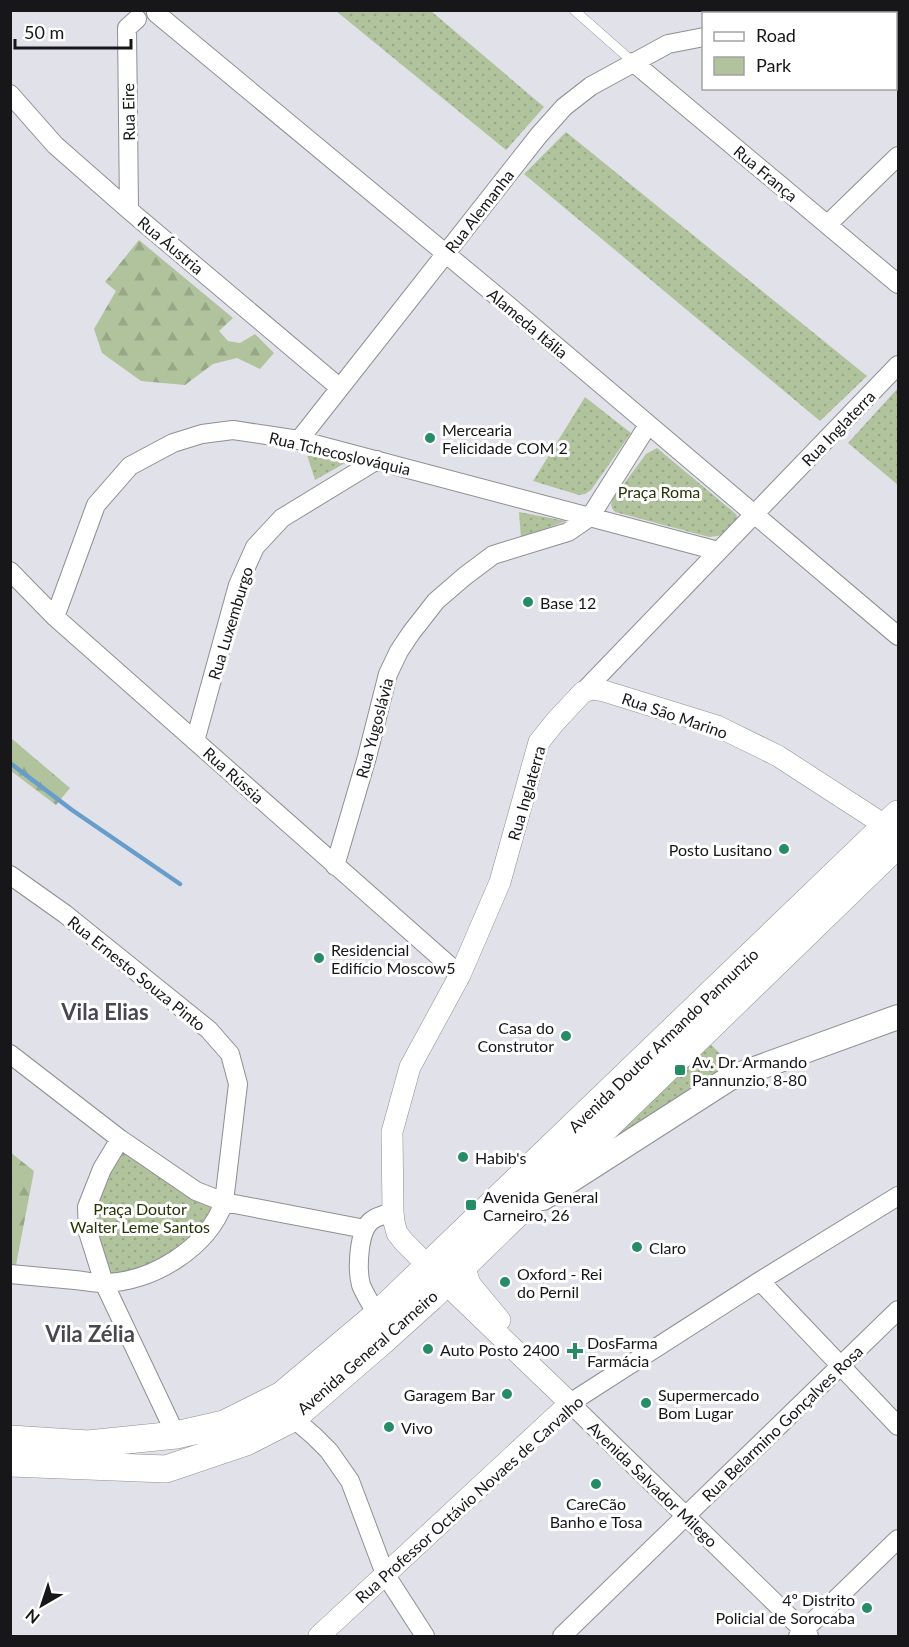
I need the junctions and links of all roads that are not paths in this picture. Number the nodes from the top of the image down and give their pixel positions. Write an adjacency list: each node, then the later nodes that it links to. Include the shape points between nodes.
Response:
1 (574, 10): 5 (lane)
2 (157, 12): 3 (street, via 148,19); 10 (street, Alameda Itália)
3 (132, 15): 8 (street, Rua Eire, via 127,28)
4 (702, 37): 5 (street, Rua Alemanha, via 669,44)
5 (633, 62): 9 (street, Rua França); 10 (street, Rua Alemanha, via 564,107)
6 (10, 94): 8 (street, Rua Áustria, via 55,145)
7 (898, 156): 9 (street)
8 (129, 210): 13 (street, Rua Áustria)
9 (828, 224): 11 (street, Rua França)
10 (445, 254): 13 (street, Rua Alemanha); 14 (street, Alameda Itália)
11 (898, 284)
12 (898, 365): 17 (street, Rua Inglaterra)
13 (340, 388): 15 (street, Rua Alemanha)
14 (648, 425): 17 (street, Alameda Itália); 18 (street, Rua Yugoslávia)
15 (299, 440): 16 (street, Rua Tchecoslováquia); 21 (street, Rua Tchecoslováquia, via 233,430 202,434 173,443 130,466 96,505)
16 (377, 460): 18 (street, Rua Tchecoslováquia); 24 (street, Rua Luxemburgo, via 282,518 255,547 238,585)
17 (753, 514): 19 (street, Rua Inglaterra); 22 (street, Alameda Itália)
18 (590, 518): 19 (street, Rua Tchecoslováquia); 26 (street, Rua Yugoslávia, via 568,532 493,555 436,601 411,633 388,674)
19 (718, 551): 23 (street, Rua Inglaterra)
20 (10, 571): 21 (street, Rua Rússia)
21 (55, 617): 24 (street, Rua Rússia)
22 (898, 636)
23 (583, 692): 25 (street, Rua São Marino, via 604,691 717,726); 28 (street, Rua Inglaterra, via 539,742 500,882)
24 (195, 741): 26 (street, Rua Rússia)
25 (896, 823): 35 (main road, Avenida Doutor Armando Pannunzio); 37 (main road, Avenida Doutor Armando Pannunzio)
26 (335, 866): 28 (street, Rua Rússia)
27 (11, 878): 33 (street, Rua Ernesto Souza Pinto, via 65,914 209,1030 230,1054 238,1084)
28 (460, 975): 34 (street, Rua Inglaterra, via 410,1067 392,1132)
29 (898, 1017): 35 (main road, via 730,1078)
30 (10, 1054): 31 (street)
31 (120, 1139): 33 (street, via 196,1191); 40 (street, via 102,1169 87,1207 88,1232)
32 (898, 1196): 39 (street, Rua Professor Octávio Novaes de Carvalho)
33 (224, 1202): 36 (street); 40 (street, Rua Ernesto Souza Pinto, via 198,1244 163,1268 133,1279)
34 (393, 1212): 36 (street, via 371,1221); 37 (street, Rua Inglaterra, via 397,1233)
35 (516, 1216): 37 (main road, Avenida Doutor Armando Pannunzio)
36 (365, 1229): 42 (street, via 358,1271)
37 (445, 1272): 42 (main road, Avenida General Carneiro); 44 (street, Avenida Salvador Milego); 45 (main road, Avenida General Carneiro, via 380,1343)
38 (10, 1274): 40 (street, Rua Ernesto Souza Pinto)
39 (760, 1281): 43 (street); 44 (street, Rua Professor Octávio Novaes de Carvalho)
40 (104, 1283): 47 (street)
41 (898, 1310): 43 (street, Rua Belarmino Gonçalves Rosa)
42 (377, 1315): 47 (main road, Avenida General Carneiro, via 282,1395 224,1424)
43 (841, 1366): 46 (street); 50 (street, Rua Belarmino Gonçalves Rosa)
44 (570, 1403): 50 (street, Avenida Salvador Milego); 52 (street, Rua Professor Octávio Novaes de Carvalho)
45 (292, 1418): 49 (main road, Avenida General Carneiro, via 246,1442 166,1469); 52 (street, via 329,1451 350,1481)
46 (898, 1426)
47 (176, 1435): 48 (main road, Avenida General Carneiro, via 88,1444)
48 (10, 1438)
49 (10, 1463)
50 (686, 1516): 53 (street, Avenida Salvador Milego); 56 (street, Rua Belarmino Gonçalves Rosa)
51 (898, 1539): 53 (street)
52 (385, 1574): 54 (street, Rua Professor Octávio Novaes de Carvalho); 55 (street)
53 (804, 1635)
54 (319, 1636)
55 (425, 1636)
56 (562, 1636)

